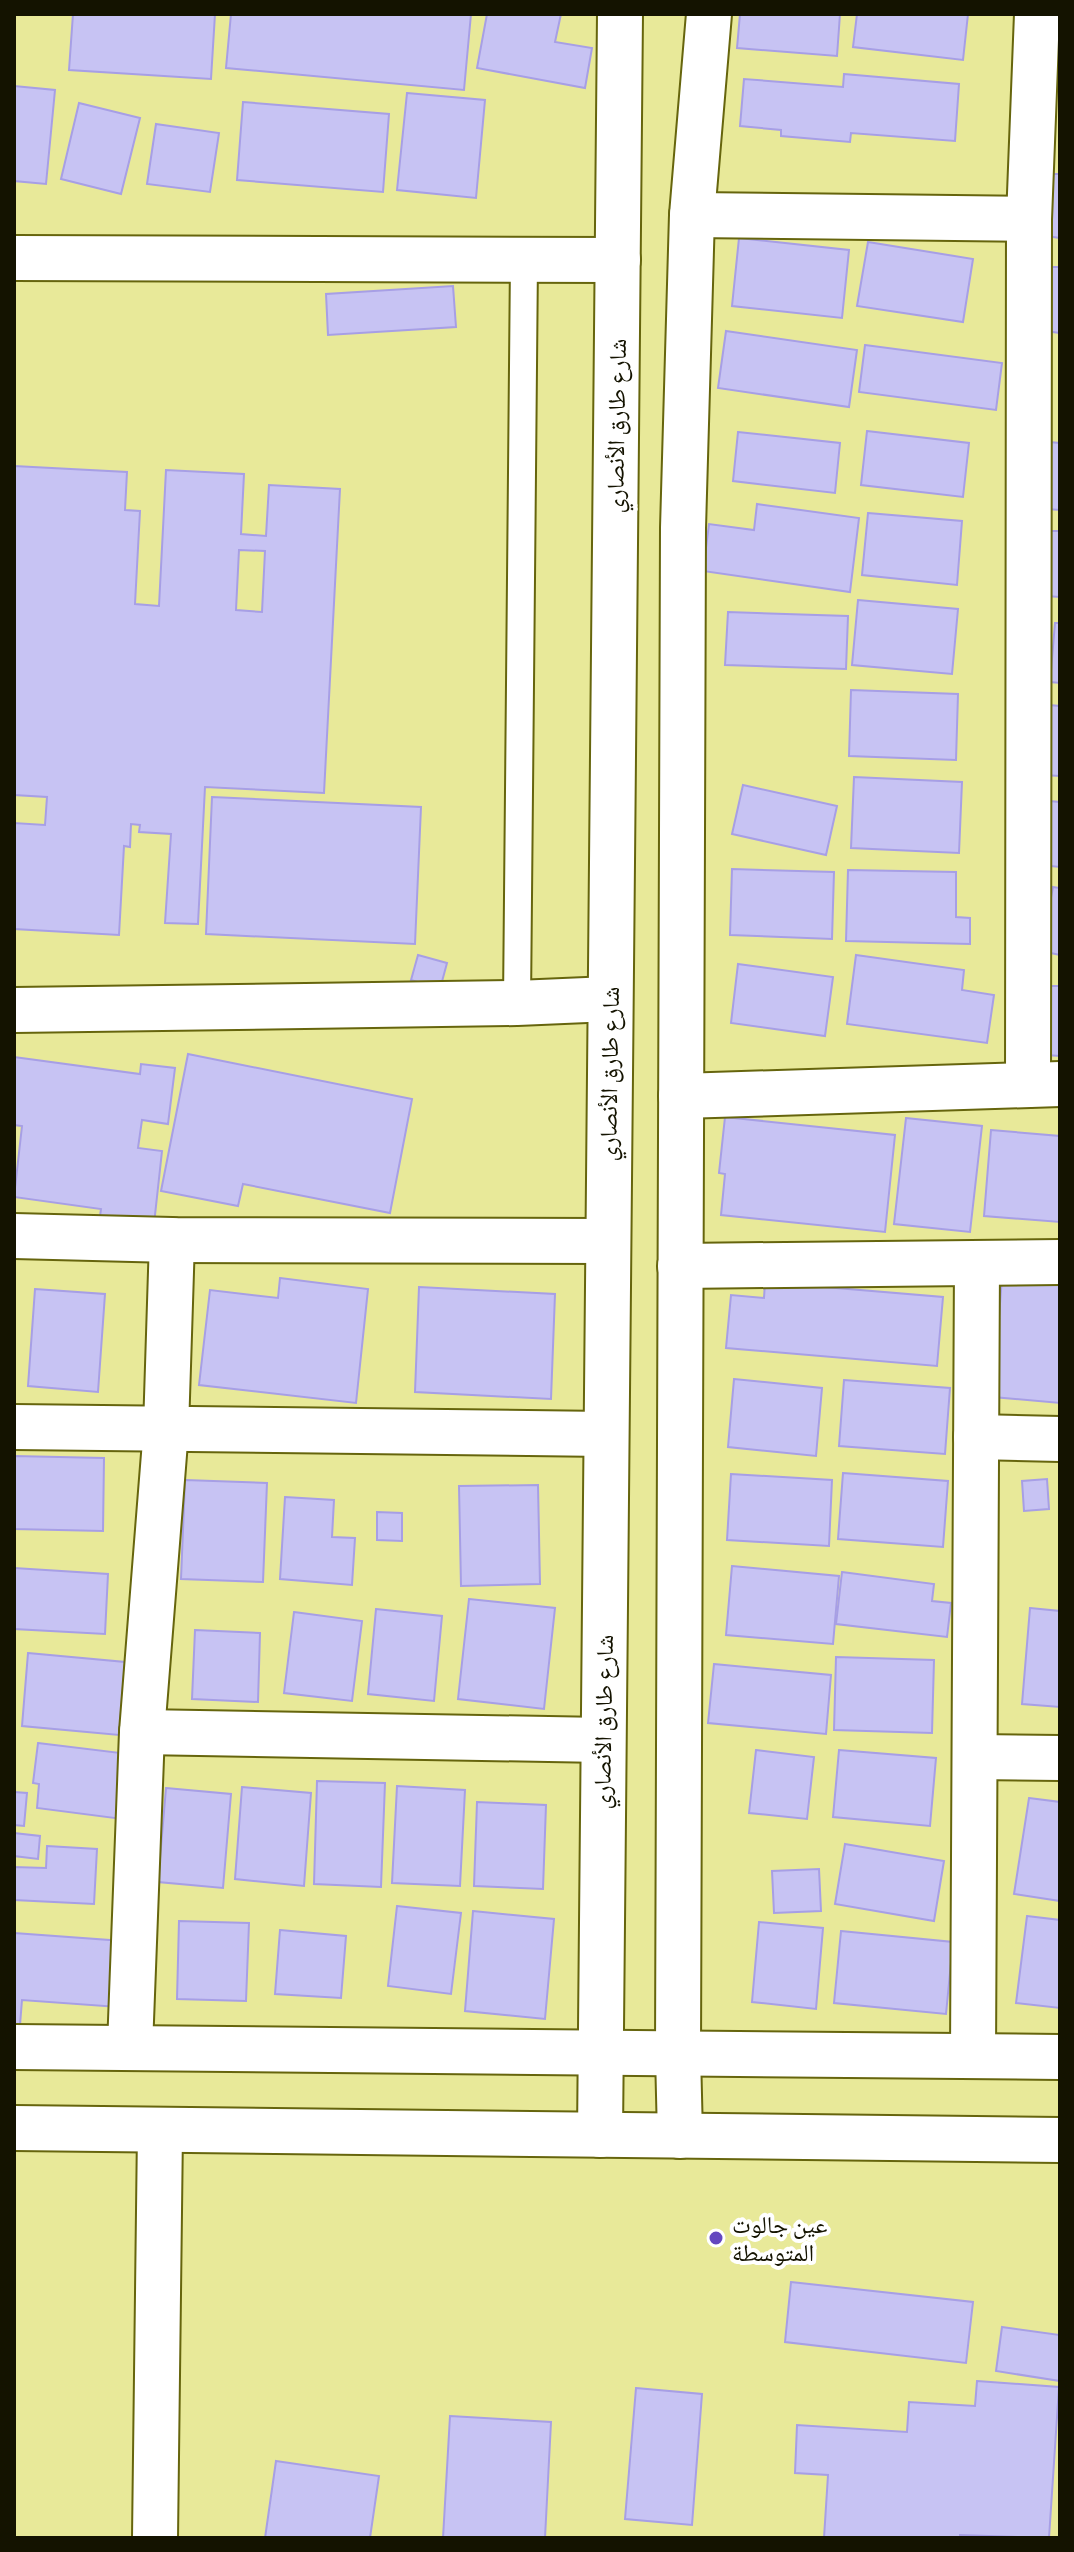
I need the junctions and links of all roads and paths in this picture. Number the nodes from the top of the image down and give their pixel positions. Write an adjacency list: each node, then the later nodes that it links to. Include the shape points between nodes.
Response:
1 (620, 14): 8 (street, شارع طارق الأنصاري)
2 (709, 14): 4 (street)
3 (1037, 14): 5 (street)
4 (692, 215): 5 (street); 13 (street, via 683,528)
5 (1029, 219): 12 (street)
6 (14, 258): 7 (street)
7 (524, 260): 8 (street); 10 (lane)
8 (618, 260): 9 (street, شارع طارق الأنصاري)
9 (610, 999): 10 (street); 16 (street, شارع طارق الأنصاري)
10 (517, 1003): 11 (street)
11 (14, 1010)
12 (1044, 1084): 13 (street)
13 (681, 1096): 19 (street)
14 (14, 1236): 15 (street)
15 (172, 1240): 16 (street); 21 (street)
16 (608, 1241): 22 (street, شارع طارق الأنصاري)
17 (1060, 1262): 18 (street)
18 (977, 1263): 19 (street); 23 (street)
19 (680, 1266): 32 (street)
20 (14, 1427): 21 (street)
21 (166, 1429): 22 (street); 25 (street)
22 (606, 1434): 26 (street, شارع طارق الأنصاري)
23 (976, 1437): 24 (street); 27 (street)
24 (1060, 1439)
25 (142, 1732): 26 (street); 30 (street)
26 (603, 1740): 31 (street, شارع طارق الأنصاري)
27 (975, 1757): 28 (street); 33 (street)
28 (1060, 1758)
29 (14, 2047): 30 (street)
30 (130, 2047): 31 (street)
31 (600, 2054): 32 (street); 37 (street, شارع طارق الأنصاري)
32 (678, 2054): 33 (street); 38 (street)
33 (973, 2056): 34 (street)
34 (1060, 2057)
35 (14, 2128): 36 (street)
36 (160, 2130): 37 (street); 40 (street)
37 (600, 2135): 38 (street)
38 (680, 2136): 39 (street)
39 (1060, 2140)
40 (155, 2538)

